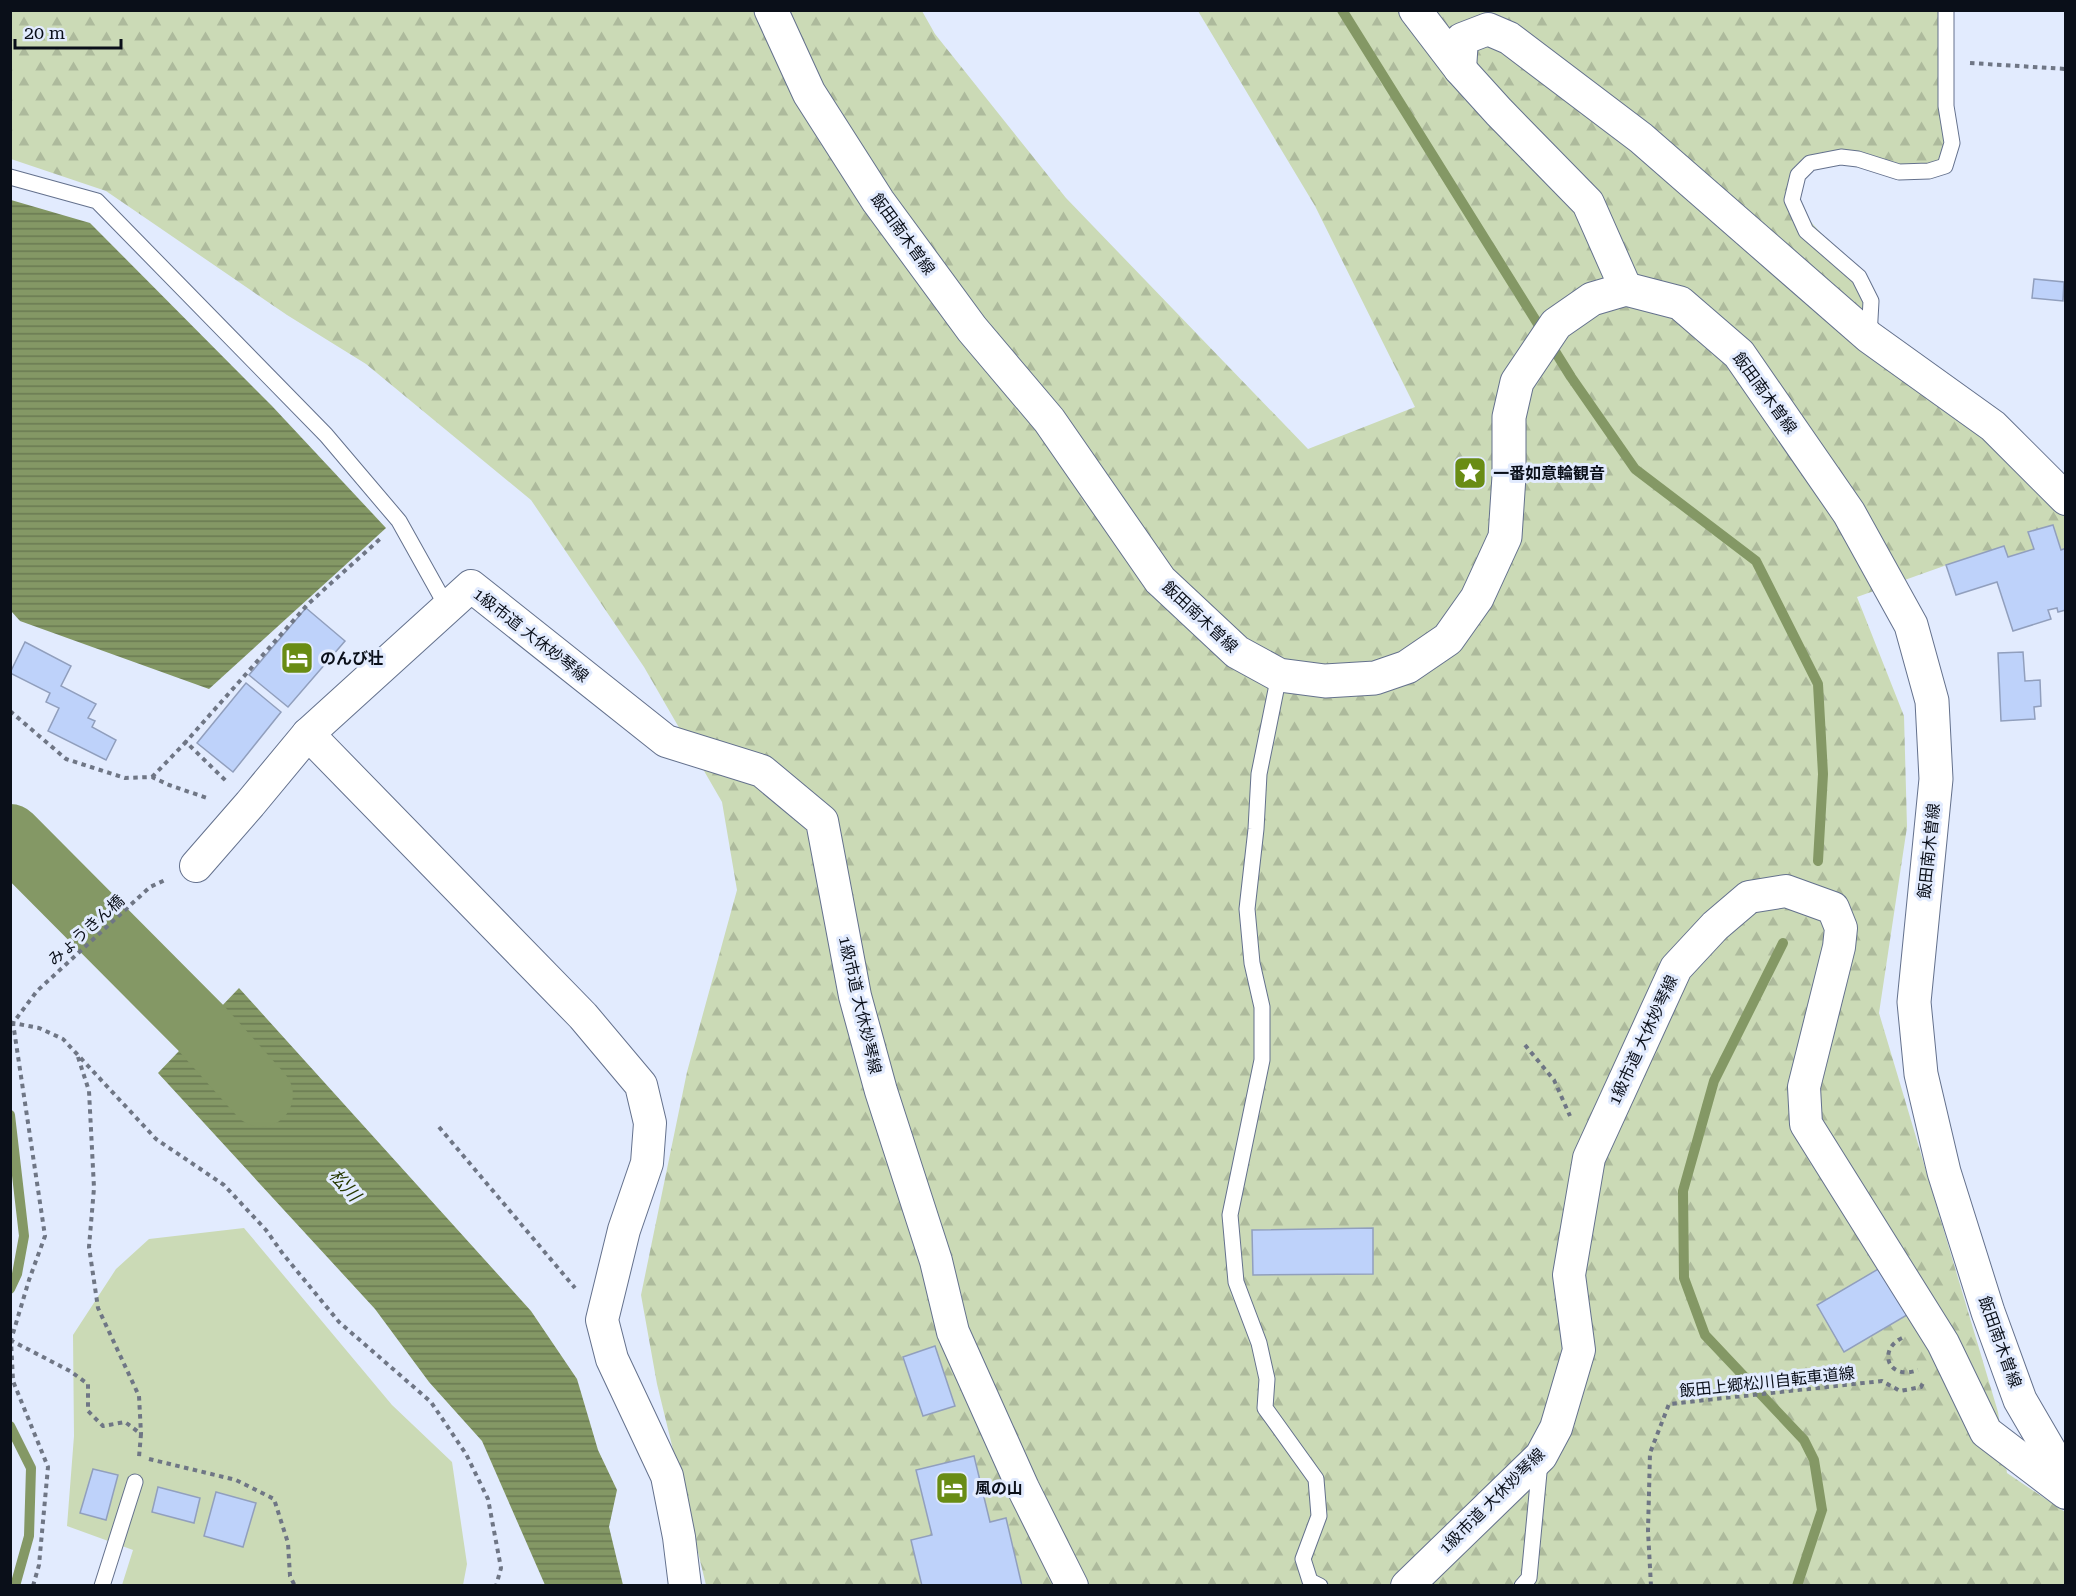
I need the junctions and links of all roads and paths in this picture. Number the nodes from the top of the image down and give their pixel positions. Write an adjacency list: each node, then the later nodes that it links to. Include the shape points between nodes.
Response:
1 (771, 10): 13 (main road, 飯田南木曽線, via 809,93 878,201 972,329 1049,420 1160,580 1237,652)
2 (1415, 10): 5 (street)
3 (1946, 10): 4 (lane)
4 (1945, 61): 6 (path); 9 (lane, via 1952,144 1945,166 1899,172 1841,157 1810,163 1798,175 1792,200 1806,231 1859,277 1871,302)
5 (1461, 69): 8 (street, via 1588,203); 9 (street, via 1462,39 1488,29 1509,38 1641,138)
6 (2066, 69)
7 (10, 177): 11 (lane, via 97,201 326,435)
8 (1626, 289): 13 (main road, 飯田南木曽線, via 1592,299 1556,324 1517,382 1509,417 1505,537 1477,598 1448,639 1407,667 1375,678 1325,681); 32 (main road, 飯田南木曽線, via 1680,303 1739,354 1849,513 1911,625 1932,701 1936,779 1914,1002 1921,1074 1944,1172 1988,1312 2020,1400)
9 (1869, 337): 10 (street, via 1993,426)
10 (2066, 499)
11 (399, 521): 12 (lane); 16 (path, via 308,604)
12 (447, 607): 15 (street, 1級市道 大休妙琴線); 40 (street, 1級市道 大休妙琴線, via 471,586 666,741 762,771 822,821 855,996 936,1261 953,1332)
13 (1279, 675): 41 (lane, via 1258,774 1247,909 1252,963 1262,1007 1262,1060 1230,1215 1236,1281 1259,1343 1267,1379 1265,1408 1316,1479 1319,1516 1303,1559 1310,1581)
14 (10, 711): 17 (path, via 66,759 125,778)
15 (308, 734): 18 (street, 1級市道 大休妙琴線); 26 (street, via 583,1016 642,1085 650,1123 647,1163 624,1230)
16 (184, 744): 17 (path); 18 (path)
17 (152, 777): 18 (path)
18 (243, 813): 19 (street, 1級市道 大休妙琴線)
19 (196, 866)
20 (150, 887): 21 (path, みょうきん橋, via 37,990)
21 (12, 1024): 23 (path, via 39,1028 63,1039); 27 (path, via 45,1236)
22 (1525, 1045): 25 (path, via 1554,1080)
23 (78, 1055): 29 (path, via 89,1091 94,1188 89,1247 98,1308 139,1396); 38 (path, via 156,1139 224,1185 266,1230 339,1322 431,1402 466,1454 488,1498 501,1568)
24 (439, 1127): 26 (path)
25 (1588, 1158): 30 (street, 1級市道 大休妙琴線, via 1569,1275 1579,1350 1556,1428); 34 (street, 1級市道 大休妙琴線, via 1676,968 1715,926 1749,897 1786,891 1833,908 1841,928 1839,947 1804,1087 1806,1124 1943,1343 1986,1432)
26 (602, 1320): 39 (street, via 612,1359 667,1476)
27 (11, 1340): 29 (path, via 88,1384 88,1411 103,1426 125,1422); 35 (path, via 13,1381 48,1467 39,1564)
28 (1926, 1378): 44 (path, 飯田上郷松川自転車道線, via 1921,1387 1900,1391 1882,1381 1670,1404 1650,1453)
29 (141, 1434): 31 (path)
30 (1541, 1456): 42 (street, 1級市道 大休妙琴線); 43 (lane, via 1528,1578)
31 (140, 1457): 33 (path); 37 (path, via 236,1480 274,1499 288,1543 290,1576)
32 (2066, 1479)
33 (135, 1482): 36 (lane)
34 (2066, 1493)
35 (33, 1586)
36 (102, 1586)
37 (295, 1586)
38 (496, 1586)
39 (685, 1586)
40 (1072, 1586)
41 (1320, 1586)
42 (1407, 1586)
43 (1522, 1586)
44 (1651, 1586)

